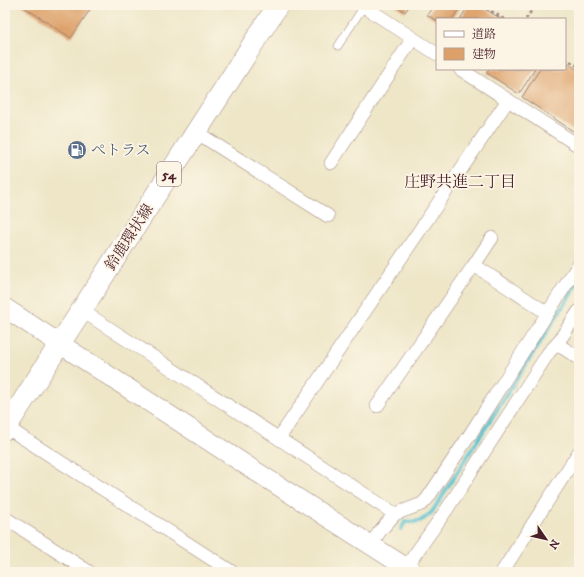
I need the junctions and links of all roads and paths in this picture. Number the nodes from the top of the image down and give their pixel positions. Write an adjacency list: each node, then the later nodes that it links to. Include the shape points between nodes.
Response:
1 (278, 5): 14 (main road, 鈴鹿環状線 / 54)
2 (481, 5): 5 (path)
3 (535, 5): 6 (path)
4 (363, 6): 7 (street); 8 (lane)
5 (502, 18)
6 (527, 18)
7 (413, 38): 9 (street); 16 (street)
8 (338, 46)
9 (436, 53)
10 (566, 59): 11 (path)
11 (579, 67)
12 (462, 70): 13 (street)
13 (508, 100): 15 (street); 32 (street)
14 (196, 132): 17 (street); 22 (main road, 鈴鹿環状線 / 54)
15 (579, 146)
16 (331, 163)
17 (328, 216)
18 (492, 238): 20 (street)
19 (579, 264): 24 (street)
20 (474, 265): 24 (street); 30 (street)
21 (5, 308): 25 (street)
22 (81, 310): 25 (main road, 鈴鹿環状線 / 54); 32 (street)
23 (579, 311): 26 (street)
24 (547, 313): 28 (street)
25 (60, 344): 31 (main road, 鈴鹿環状線 / 54); 36 (street)
26 (557, 344): 27 (street); 29 (street)
27 (579, 358)
28 (520, 360): 29 (street); 34 (street, via 427,499 422,504)
29 (536, 369): 37 (street)
30 (377, 406)
31 (5, 428): 39 (street)
32 (279, 438): 34 (street)
33 (579, 452): 40 (street)
34 (395, 514): 36 (street)
35 (5, 518): 38 (street)
36 (371, 545): 37 (street)
37 (409, 570)
38 (89, 572)
39 (232, 572)
40 (502, 572)

